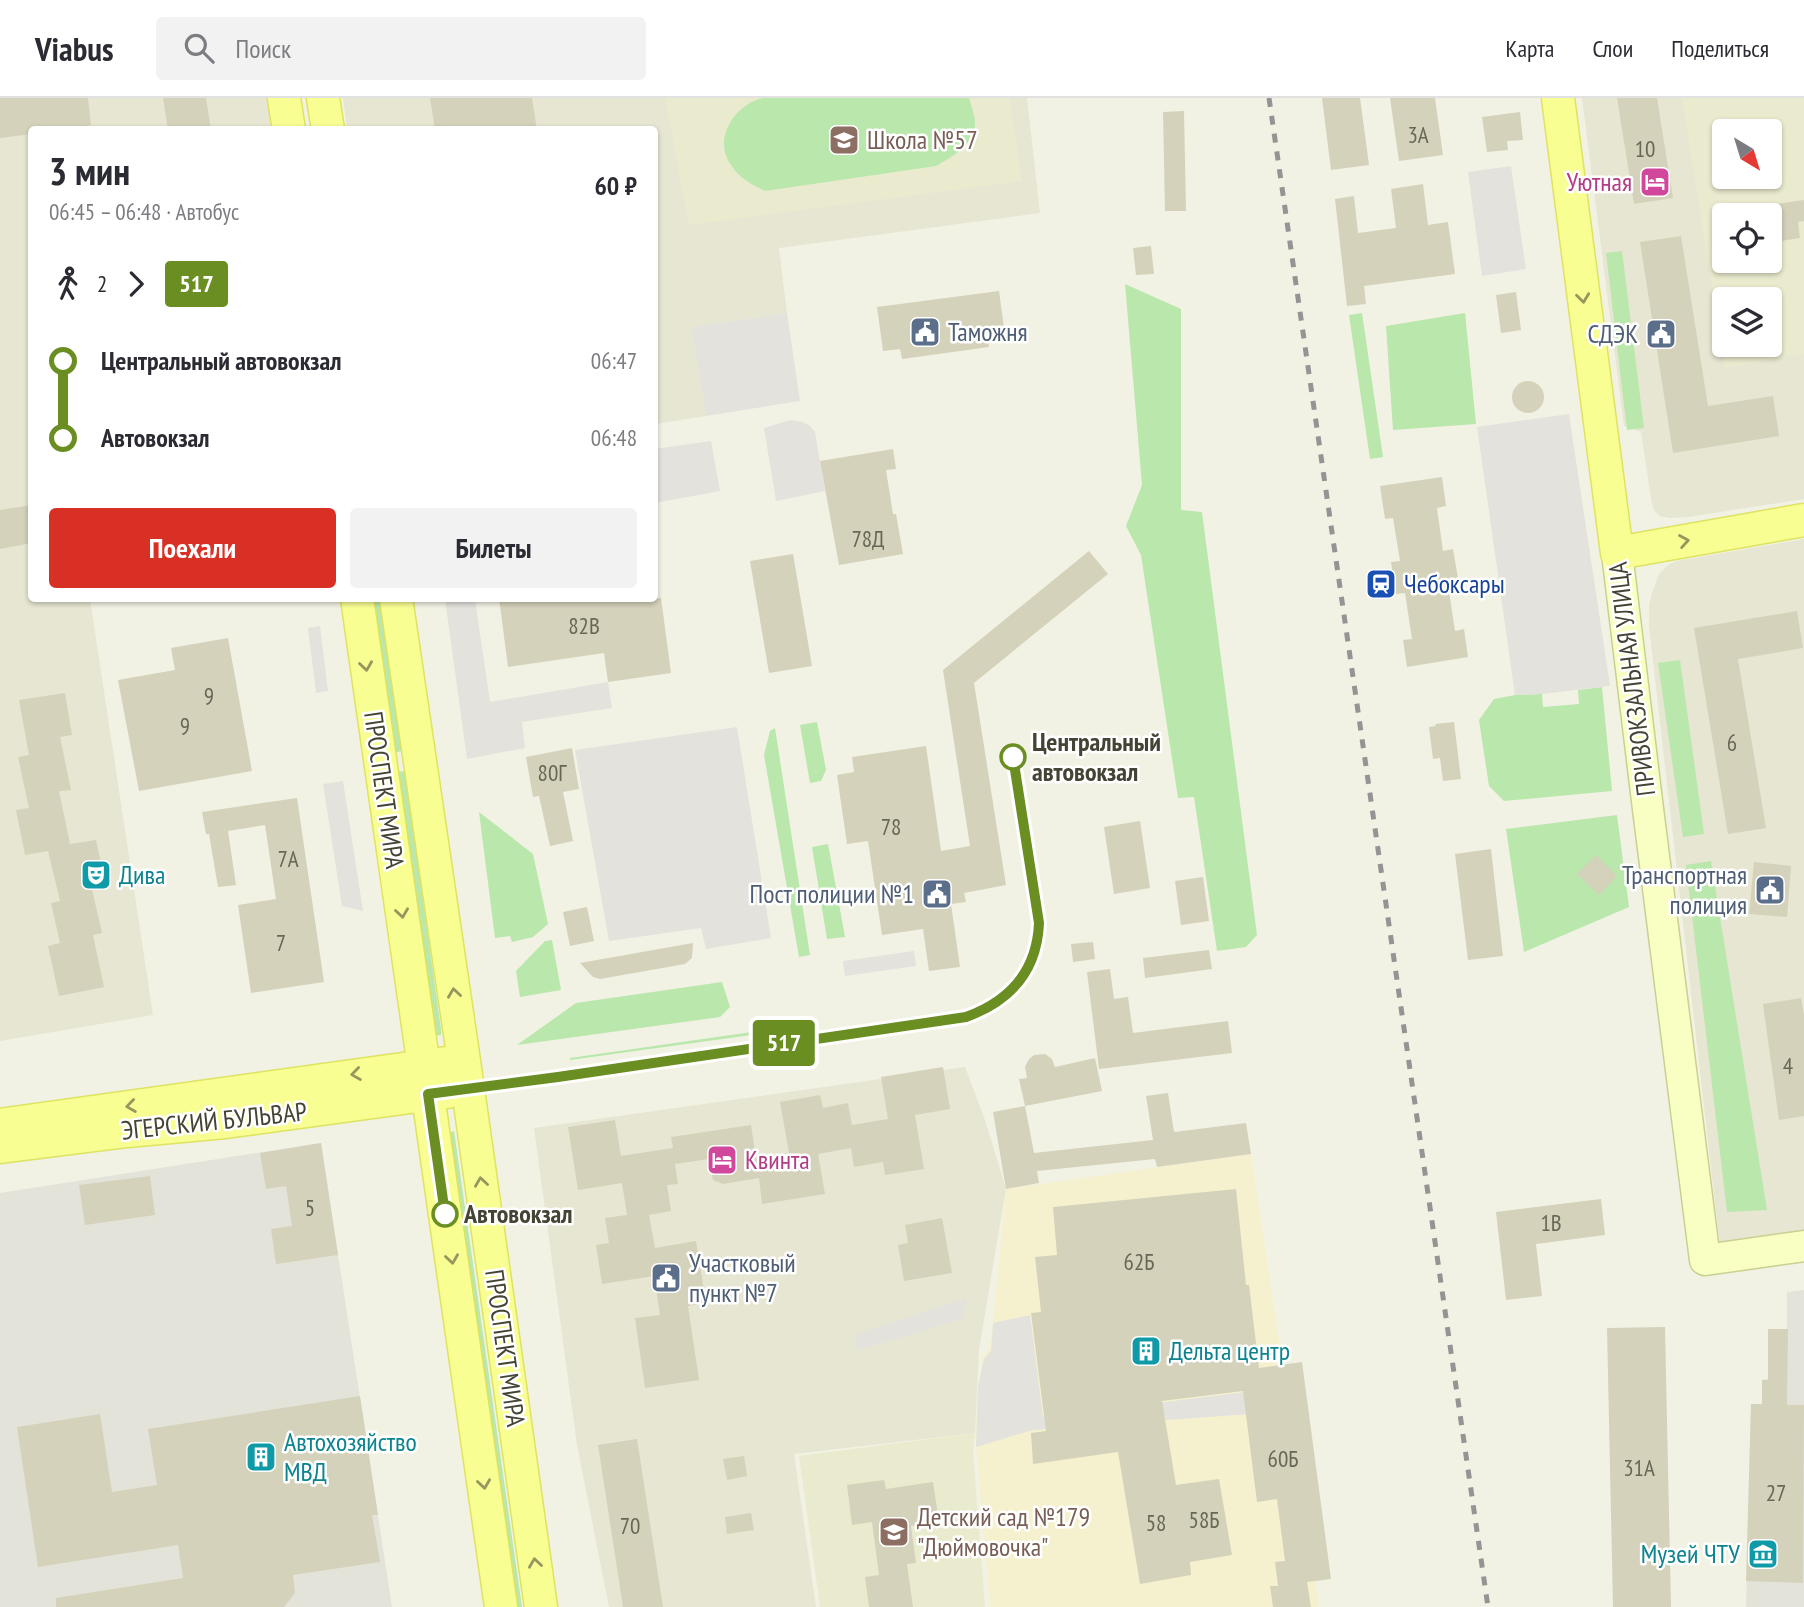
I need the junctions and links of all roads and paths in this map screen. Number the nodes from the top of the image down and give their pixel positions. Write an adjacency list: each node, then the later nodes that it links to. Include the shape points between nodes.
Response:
1 (284, 98): 4 (main road)
2 (323, 98): 5 (main road)
3 (1558, 98): 7 (main road, ПРИВОКЗАЛЬНАЯ УЛИЦА, one-way to 7)
4 (288, 126)
5 (327, 126)
6 (1804, 520): 7 (main road, one-way to 6)
7 (1617, 553): 15 (street, ПРИВОКЗАЛЬНАЯ УЛИЦА, via 1705,1260)
8 (357, 602): 11 (main road, ПРОСПЕКТ МИРА, one-way to 11)
9 (397, 602): 10 (main road, ПРОСПЕКТ МИРА)
10 (420, 757): 11 (main road); 12 (main road, ПРОСПЕКТ МИРА, one-way to 10)
11 (380, 762): 13 (main road, ПРОСПЕКТ МИРА, one-way to 13)
12 (466, 1075): 13 (main road, ЭГЕРСКИЙ БУЛЬВАР); 17 (main road, ПРОСПЕКТ МИРА, one-way to 12)
13 (426, 1080): 14 (main road, ЭГЕРСКИЙ БУЛЬВАР, via 223,1108 127,1131); 16 (main road, ПРОСПЕКТ МИРА, one-way to 16)
14 (14, 1134)
15 (1804, 1246)
16 (501, 1607)
17 (541, 1607)

